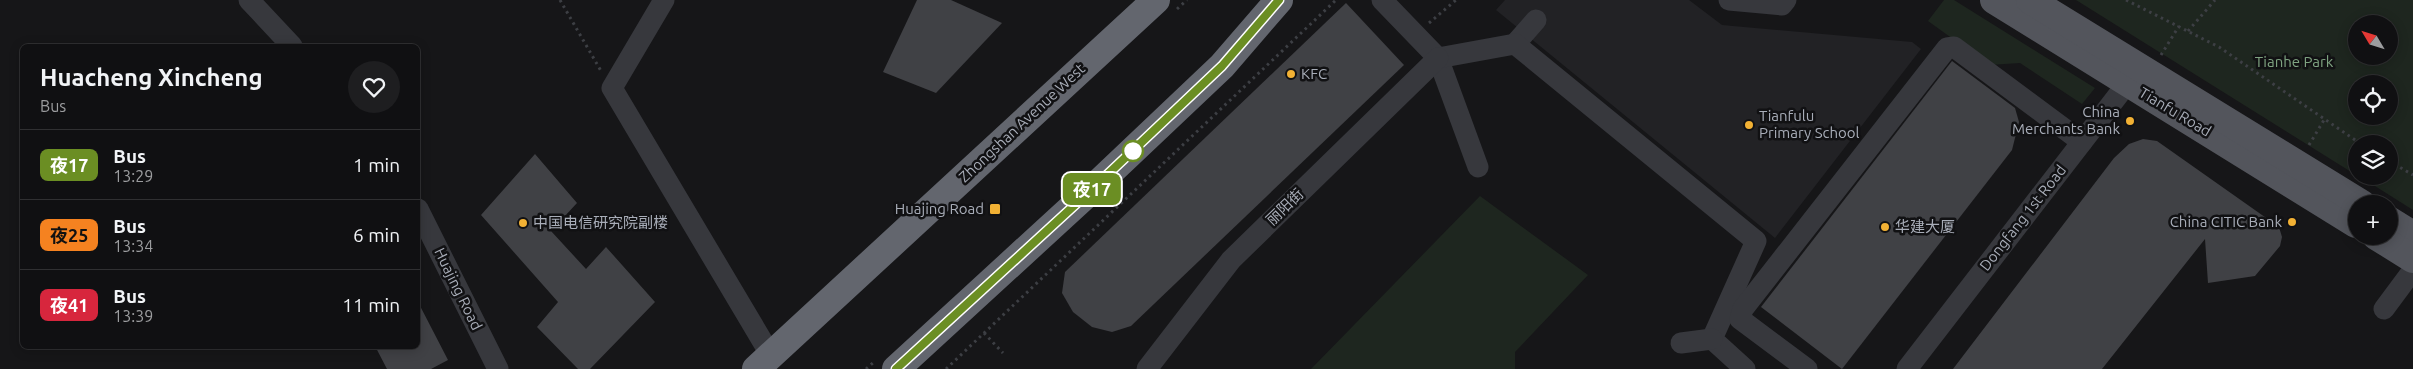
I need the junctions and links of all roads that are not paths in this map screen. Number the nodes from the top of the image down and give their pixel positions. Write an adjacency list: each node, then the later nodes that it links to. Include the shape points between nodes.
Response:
1 (249, 0): 11 (street)
2 (664, 0): 28 (street, via 612,88)
3 (1156, 0): 28 (highway, Zhongshan Avenue West)
4 (1279, 0): 29 (highway, via 1222,66)
5 (1382, 0): 13 (street)
6 (1729, 0): 7 (street, via 1782,5)
7 (1786, 0)
8 (1994, 0): 14 (main road, Tianfu Road)
9 (2030, 0): 14 (main road, Tianfu Road)
10 (1536, 20): 12 (street)
11 (290, 44)
12 (1515, 44): 13 (street); 26 (street, via 1756,241)
13 (1434, 55): 16 (street); 31 (street, 丽阳街, via 1232,260)
14 (2139, 75): 15 (street, Dongfang 1st Road); 17 (main road, Tianfu Road); 19 (main road, Tianfu Road)
15 (2082, 142): 33 (street, via 1954,47 1946,48 1742,309 1740,319); 34 (street, Dongfang 1st Road)
16 (1478, 167)
17 (2348, 196)
18 (420, 213): 30 (street, Huajing Road)
19 (2348, 219)
20 (2398, 226): 21 (main road)
21 (2413, 235)
22 (2390, 245): 23 (main road)
23 (2413, 259)
24 (2413, 270): 25 (street)
25 (2384, 309)
26 (1712, 338): 27 (street); 32 (street)
27 (1681, 343)
28 (763, 362)
29 (899, 365)
30 (498, 369)
31 (1147, 369)
32 (1745, 369)
33 (1807, 369)
34 (1907, 369)

